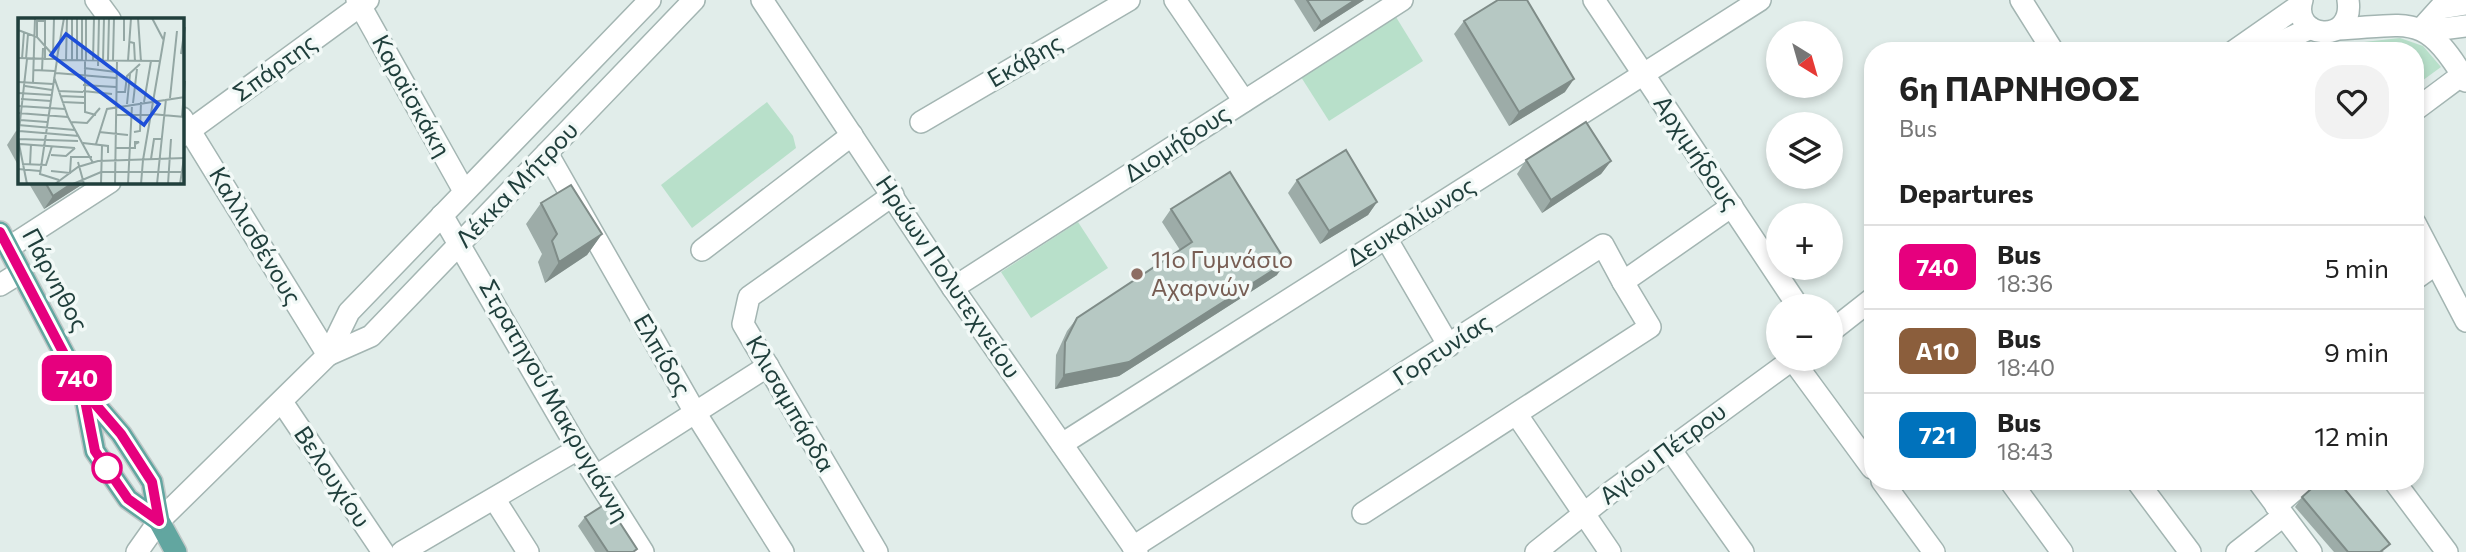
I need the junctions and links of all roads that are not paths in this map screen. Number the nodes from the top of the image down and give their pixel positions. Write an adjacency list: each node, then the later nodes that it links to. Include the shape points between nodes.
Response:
1 (96, 0): 15 (street)
2 (650, 0): 31 (street, Λέκκα Μήτρου)
3 (694, 0): 29 (street, Λέκκα Μήτρου)
4 (762, 0): 28 (street, Ηρώων Πολυτεχνείου)
5 (1129, 0): 26 (street, Εκάβης)
6 (1175, 0): 24 (street)
7 (1402, 0): 24 (street, Διομήδους)
8 (1594, 0): 22 (street, Αρχιμήδους)
9 (1760, 0): 22 (street, Δευκαλίωνος)
10 (2021, 0): 19 (street)
11 (2348, 0): 18 (street, via 2349,12)
12 (362, 2): 27 (street, Σπάρτης); 31 (street, Καραϊσκάκη)
13 (2301, 3): 18 (street, via 2300,14); 20 (street)
14 (2466, 4): 17 (street, via 2440,8)
15 (109, 18)
16 (2466, 26): 17 (street)
17 (2424, 30): 18 (street, via 2408,25); 23 (street)
18 (2327, 35): 21 (street)
19 (2047, 42)
20 (2247, 42)
21 (2298, 42)
22 (1643, 74): 33 (street, Αρχιμήδους); 35 (street, Δευκαλίωνος)
23 (2464, 78): 25 (street)
24 (1244, 101): 45 (street, Διομήδους)
25 (2424, 104)
26 (921, 122)
27 (185, 128): 51 (street, Καλλισθένους)
28 (852, 135): 32 (street, Ηρώων Πολυτεχνείου); 39 (street)
29 (547, 153): 38 (street, Λέκκα Μήτρου); 57 (street, Ελπίδος)
30 (106, 184): 36 (street)
31 (464, 191): 34 (street, Λέκκα Μήτρου)
32 (893, 195): 45 (street, Ηρώων Πολυτεχνείου); 52 (street, Κλισαμπάρδα, via 749,298 743,324)
33 (1732, 205): 43 (street); 46 (street, Αρχιμήδους)
34 (442, 215): 38 (street, Στρατηγού Μακρυγιάννη); 51 (street, Λέκκα Μήτρου, via 349,312)
35 (1386, 238): 50 (street); 59 (street, Δευκαλίωνος)
36 (4, 240): 41 (main road, Πάρνηθος)
37 (2424, 241): 40 (street)
38 (461, 243): 51 (street, Λέκκα Μήτρου, via 371,336); 60 (street, Στρατηγού Μακρυγιάννη)
39 (702, 250)
40 (2436, 264): 42 (street); 48 (street)
41 (21, 272): 44 (street); 55 (main road, Πάρνηθος)
42 (2424, 273)
43 (1623, 282): 50 (street, Γορτυνίας, via 1603,245); 58 (street, via 1650,327)
44 (0, 285)
45 (953, 288): 59 (street, Ηρώων Πολυτεχνείου)
46 (1790, 294)
47 (1864, 305): 49 (street)
48 (2466, 321)
49 (1843, 322)
50 (1449, 346): 75 (street, Γορτυνίας)
51 (328, 355): 56 (street, Λέκκα Μήτρου)
52 (768, 366): 57 (street); 83 (street, Κλισαμπάρδα)
53 (1776, 371): 61 (street, Αγίου Πέτρου)
54 (1801, 371): 62 (street)
55 (83, 390): 74 (main road, Πάρνηθος, via 121,434 152,482); 74 (main road, Πάρνηθος, via 95,451 128,499)
56 (282, 402): 74 (street, Λέκκα Μήτρου); 78 (street, Βελουχίου)
57 (696, 414): 63 (street); 82 (street, Ελπίδος)
58 (1517, 415): 72 (street); 73 (street)
59 (1062, 444): 75 (street, Ηρώων Πολυτεχνείου)
60 (578, 449): 63 (street, Στρατηγού Μακρυγιάννη); 70 (street)
61 (1670, 449): 73 (street, Αγίου Πέτρου); 86 (street)
62 (1864, 457)
63 (596, 476): 81 (street, Στρατηγού Μακρυγιάννη)
64 (1889, 490): 87 (street)
65 (2017, 490): 88 (street)
66 (2144, 490): 89 (street)
67 (2265, 490): 71 (street)
68 (2298, 490): 71 (street)
69 (2401, 490): 92 (street)
70 (495, 499): 79 (street); 80 (street)
71 (2280, 511): 90 (street); 91 (street)
72 (1363, 513)
73 (1584, 514): 84 (street, Αγίου Πέτρου); 85 (street)
74 (159, 521): 76 (street, Λέκκα Μήτρου); 77 (main road, Πάρνηθος)
75 (1135, 549)
76 (137, 552)
77 (176, 552)
78 (383, 552)
79 (402, 552)
80 (528, 552)
81 (643, 552)
82 (783, 552)
83 (877, 552)
84 (1536, 552)
85 (1610, 552)
86 (1743, 552)
87 (1934, 552)
88 (2062, 552)
89 (2190, 552)
90 (2237, 552)
91 (2311, 552)
92 (2447, 552)

